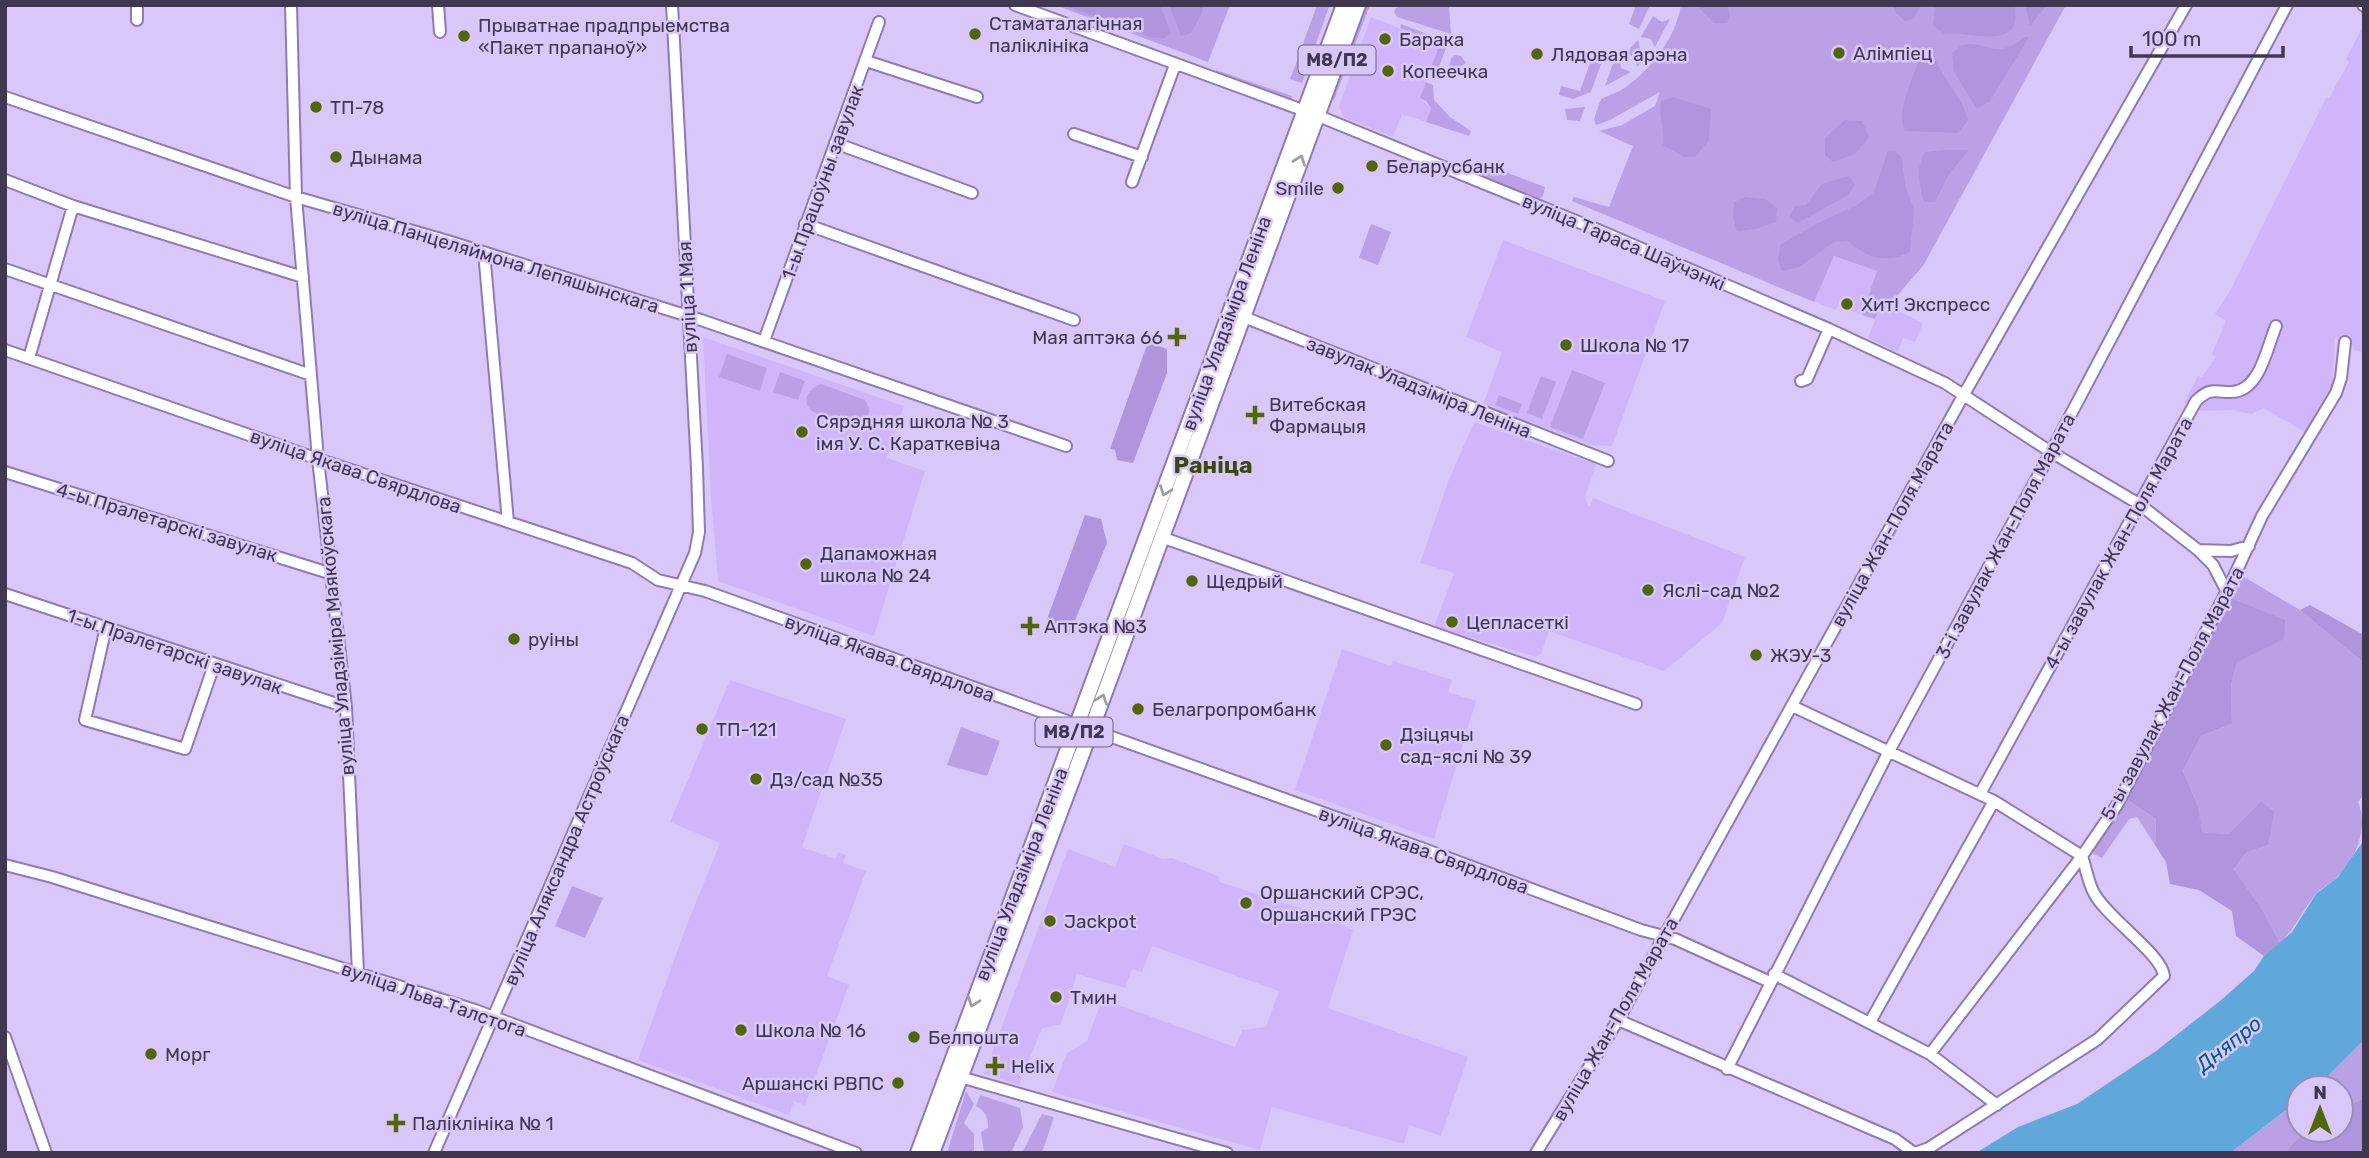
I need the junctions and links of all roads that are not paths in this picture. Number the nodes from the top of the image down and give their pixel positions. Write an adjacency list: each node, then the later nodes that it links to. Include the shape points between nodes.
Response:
1 (137, 5): 10 (street)
2 (291, 5): 24 (street, вуліца Уладзіміра Маякоўскага)
3 (438, 5): 12 (street)
4 (672, 5): 32 (street, вуліца 1 Мая)
5 (1015, 5): 14 (street, вуліца Тараса Шаўчэнкі)
6 (1344, 5): 17 (main road, вуліца Уладзіміра Леніна / М8/П2)
7 (1357, 5): 17 (main road, вуліца Уладзіміра Леніна / М8/П2)
8 (2186, 5): 42 (street, вуліца Жан-Поля Марата)
9 (2287, 5): 44 (street, 3-і завулак Жан-Поля Марата)
10 (137, 20)
11 (879, 22): 13 (street, 1-ы Працоўны завулак)
12 (440, 33)
13 (866, 61): 16 (street); 19 (street, 1-ы Працоўны завулак)
14 (1175, 65): 17 (street, вуліца Тараса Шаўчэнкі); 20 (street)
15 (5, 97): 24 (street, вуліца Панцеляймона Лепяшынскага)
16 (977, 97)
17 (1311, 113): 31 (main road, вуліца Уладзіміра Леніна / М8/П2); 35 (street, вуліца Тараса Шаўчэнкі)
18 (1074, 134): 20 (street)
19 (835, 143): 23 (street); 26 (street, 1-ы Працоўны завулак)
20 (1142, 157): 22 (street)
21 (5, 180): 25 (street)
22 (1132, 182)
23 (972, 193)
24 (296, 197): 27 (street, вуліца Панцеляймона Лепяшынскага); 29 (street, вуліца Уладзіміра Маякоўскага)
25 (73, 206): 29 (street); 30 (street)
26 (805, 224): 33 (street); 36 (street, 1-ы Працоўны завулак)
27 (484, 252): 32 (street, вуліца Панцеляймона Лепяшынскага); 49 (street)
28 (5, 269): 30 (street)
29 (303, 277): 40 (street, вуліца Уладзіміра Маякоўскага)
30 (49, 285): 39 (street); 40 (street)
31 (1237, 314): 46 (street, завулак Уладзіміра Леніна); 50 (main road, вуліца Уладзіміра Леніна / М8/П2); 62 (main road, вуліца Уладзіміра Леніна / М8/П2, one-way to 62)
32 (688, 316): 36 (street, вуліца Панцеляймона Лепяшынскага); 54 (street, вуліца 1 Мая, via 699,532)
33 (1074, 320)
34 (2276, 326): 48 (street, 4-ы завулак Жан-Поля Марата, via 2256,378 2243,390 2216,389 2196,401)
35 (1829, 329): 41 (street, via 1807,379); 42 (street, вуліца Тараса Шаўчэнкі, via 1945,383)
36 (764, 341): 43 (street, вуліца Панцеляймона Лепяшынскага)
37 (2345, 342): 51 (street, 5-ы завулак Жан-Поля Марата, via 2336,393 2262,516)
38 (5, 350): 39 (street, вуліца Якава Свярдлова)
39 (29, 358): 45 (street, вуліца Якава Свярдлова)
40 (312, 374): 45 (street, вуліца Уладзіміра Маякоўскага)
41 (1801, 381)
42 (1963, 396): 44 (street, вуліца Тараса Шаўчэнкі); 60 (street, вуліца Жан-Поля Марата)
43 (1066, 446)
44 (2051, 452): 48 (street, вуліца Тараса Шаўчэнкі); 63 (street, 3-і завулак Жан-Поля Марата)
45 (318, 459): 49 (street, вуліца Якава Свярдлова); 53 (street, вуліца Уладзіміра Маякоўскага)
46 (1608, 461)
47 (5, 472): 53 (street, 4-ы Пралетарскі завулак)
48 (2138, 504): 52 (street, вуліца Тараса Шаўчэнкі); 64 (street, 4-ы завулак Жан-Поля Марата)
49 (508, 522): 54 (street, вуліца Якава Свярдлова, via 632,563 658,580)
50 (1161, 537): 59 (street); 62 (main road, вуліца Уладзіміра Леніна / М8/П2, one-way to 50)
51 (2249, 546): 52 (street, via 2231,551); 55 (street, 5-ы завулак Жан-Поля Марата)
52 (2198, 550): 55 (street, вуліца Тараса Шаўчэнкі, via 2213,565)
53 (329, 573): 61 (street, вуліца Уладзіміра Маякоўскага)
54 (683, 586): 62 (street, вуліца Якава Свярдлова); 71 (street, вуліца Аляксандра Астроўскага)
55 (2226, 590): 66 (street, 5-ы завулак Жан-Поля Марата, via 2117,805)
56 (5, 594): 57 (street, 1-ы Пралетарскі завулак)
57 (106, 626): 58 (street, 1-ы Пралетарскі завулак); 58 (street, via 85,720 185,749)
58 (214, 665): 61 (street, 1-ы Пралетарскі завулак)
59 (1636, 704)
60 (1792, 706): 63 (street); 68 (street, вуліца Жан-Поля Марата)
61 (346, 707): 69 (street, вуліца Уладзіміра Маякоўскага)
62 (1084, 728): 68 (street, вуліца Якава Свярдлова); 77 (main road, вуліца Уладзіміра Леніна / М8/П2)
63 (1888, 753): 64 (street); 70 (street, 3-і завулак Жан-Поля Марата)
64 (1980, 794): 65 (street)
65 (1994, 801): 66 (street); 73 (street)
66 (2082, 856): 75 (street, 5-ы завулак Жан-Поля Марата); 78 (street, via 2094,894 2155,958 2164,976 2098,1039)
67 (5, 865): 69 (street, вуліца Льва Талстога)
68 (1664, 936): 70 (street, вуліца Якава Свярдлова); 72 (street, вуліца Жан-Поля Марата)
69 (358, 973): 71 (street, вуліца Льва Талстога)
70 (1772, 978): 73 (street, вуліца Якава Свярдлова); 76 (street, 3-і завулак Жан-Поля Марата)
71 (493, 1017): 80 (street, вуліца Аляксандра Астроўскага); 81 (street, вуліца Льва Талстога)
72 (1618, 1020): 76 (street); 85 (street, вуліца Жан-Поля Марата)
73 (1870, 1022): 75 (street, вуліца Якава Свярдлова)
74 (5, 1037): 79 (street)
75 (1930, 1054): 78 (street, вуліца Якава Свярдлова)
76 (1727, 1069): 86 (street, via 1895,1139)
77 (954, 1075): 82 (main road, вуліца Уладзіміра Леніна / М8/П2); 83 (main road, вуліца Уладзіміра Леніна / М8/П2); 84 (street)
78 (1997, 1105): 86 (street)
79 (46, 1153)
80 (434, 1153)
81 (856, 1153)
82 (918, 1153)
83 (932, 1153)
84 (1227, 1153)
85 (1536, 1153)
86 (1915, 1153)

